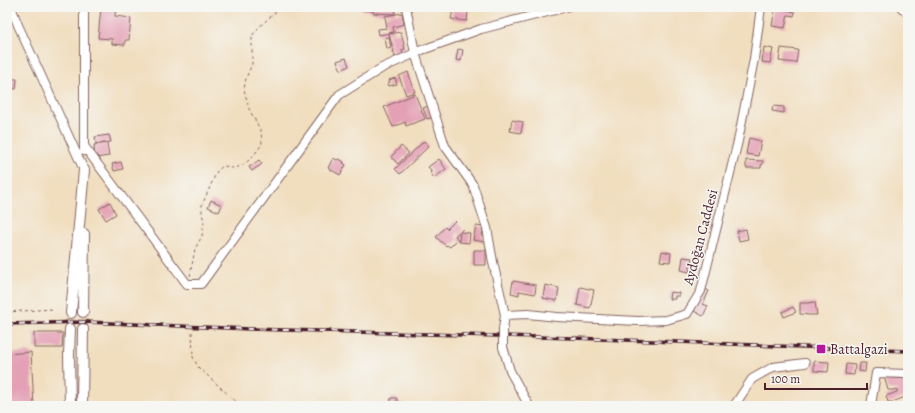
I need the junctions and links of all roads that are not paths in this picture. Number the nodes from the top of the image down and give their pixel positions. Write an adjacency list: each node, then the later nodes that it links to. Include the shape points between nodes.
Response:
1 (10, 7): 10 (street)
2 (84, 7): 9 (street)
3 (406, 7): 8 (street)
4 (567, 7): 8 (street, via 481,29)
5 (761, 7): 13 (street, Aydoğan Caddesi, via 754,59 733,163 701,291 687,314 666,320 638,321 528,314)
6 (901, 7): 7 (street)
7 (908, 12)
8 (416, 53): 9 (street, via 382,68 339,95 201,284 187,284); 13 (street, via 445,146 473,185 487,228)
9 (84, 146): 10 (street)
10 (84, 170): 11 (main road); 12 (main road)
11 (83, 312)
12 (71, 313)
13 (505, 315): 20 (street, bridge, via 503,347 510,371)
14 (70, 329): 18 (main road)
15 (83, 329): 19 (main road)
16 (805, 363): 21 (street, via 773,367 752,379)
17 (908, 374): 22 (street, via 876,373)
18 (70, 406)
19 (82, 406)
20 (529, 406)
21 (734, 406)
22 (871, 406)

